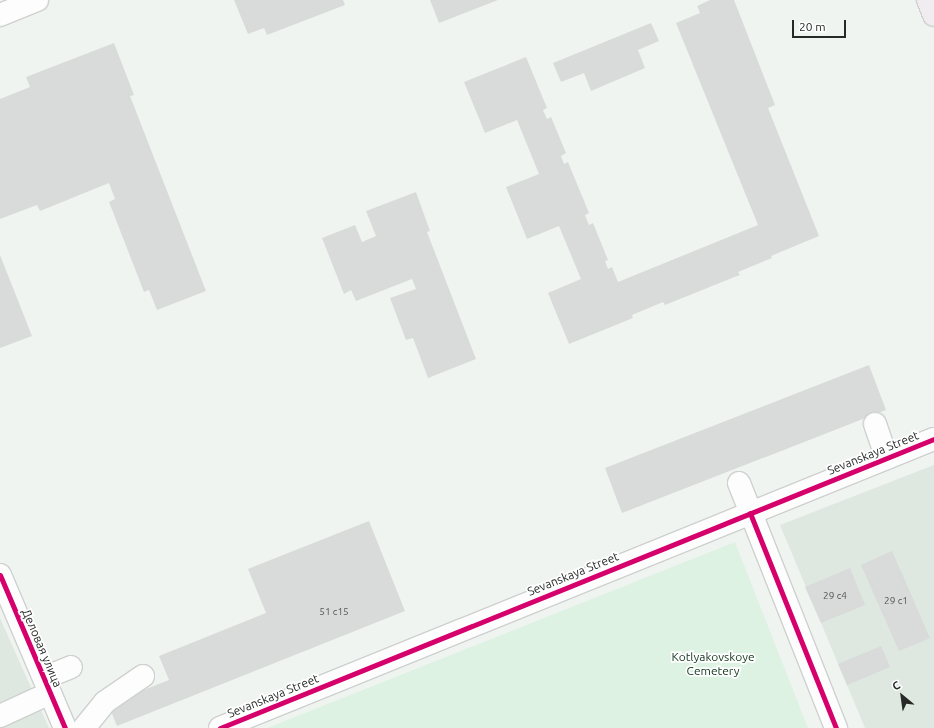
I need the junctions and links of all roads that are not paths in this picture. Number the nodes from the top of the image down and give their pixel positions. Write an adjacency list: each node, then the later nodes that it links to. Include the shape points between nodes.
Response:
1 (37, 0): 3 (street)
2 (928, 0): 4 (main road)
3 (0, 15)
4 (934, 15)
5 (875, 424): 7 (street)
6 (934, 439): 7 (street, Sevanskaya Street)
7 (888, 458): 9 (street, Sevanskaya Street)
8 (739, 483): 9 (street)
9 (750, 513): 17 (street, Sevanskaya Street); 18 (street)
10 (0, 575): 13 (street, Деловая улица)
11 (71, 667): 13 (street)
12 (143, 676): 16 (street, via 105,702)
13 (47, 685): 14 (street); 15 (street, Деловая улица)
14 (0, 716)
15 (65, 728)
16 (84, 728)
17 (220, 728)
18 (836, 728)

